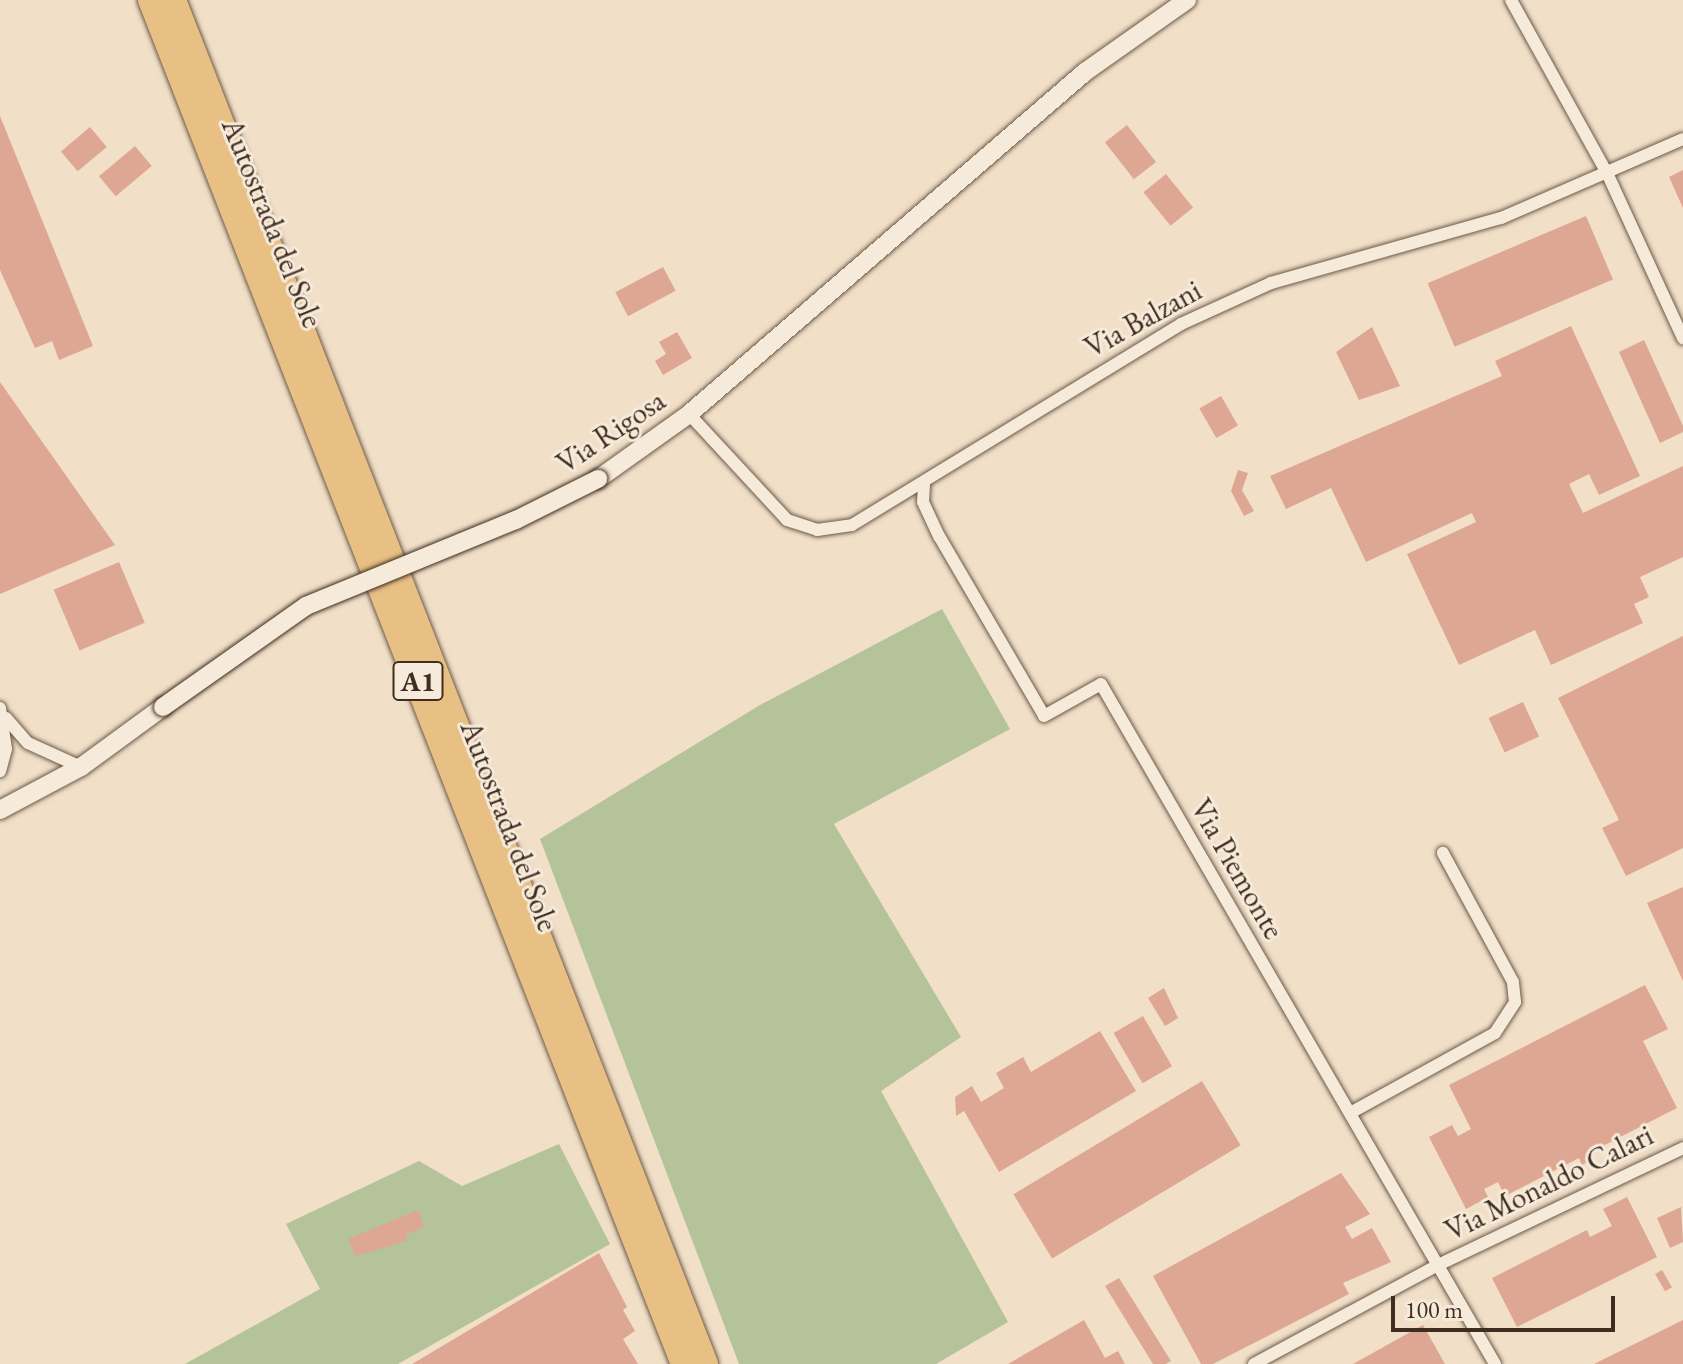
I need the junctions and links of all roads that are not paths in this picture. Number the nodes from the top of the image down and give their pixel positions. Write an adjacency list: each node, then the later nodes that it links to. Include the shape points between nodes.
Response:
1 (150, 0): 18 (highway, Autostrada del Sole / A1)
2 (174, 0): 19 (highway, Autostrada del Sole / A1)
3 (1187, 0): 8 (main road, Via Rigosa, via 1085,72)
4 (1511, 0): 6 (street)
5 (1683, 139): 6 (street, Via Balzani)
6 (1607, 173): 7 (street); 9 (street, Via Balzani, via 1501,218 1271,283 1207,312)
7 (1683, 338)
8 (689, 414): 9 (street, Via Balzani, via 771,507 799,525 852,525); 11 (main road, Via Rigosa, bridge, via 598,479 516,520 306,606)
9 (924, 484): 15 (street, Via Piemonte, via 923,502 939,536 1044,716 1101,684)
10 (3, 713): 11 (street, via 28,743); 12 (street)
11 (81, 767): 13 (main road, Via Rigosa)
12 (0, 771)
13 (0, 810)
14 (1443, 853): 15 (street, via 1513,982 1515,1002 1495,1033)
15 (1352, 1112): 17 (street, Via Piemonte)
16 (1683, 1148): 17 (street, Via Monaldo Calari)
17 (1438, 1265): 20 (street, Via Monaldo Calari); 21 (street, Via Piemonte)
18 (683, 1364)
19 (706, 1364)
20 (1254, 1364)
21 (1495, 1364)

